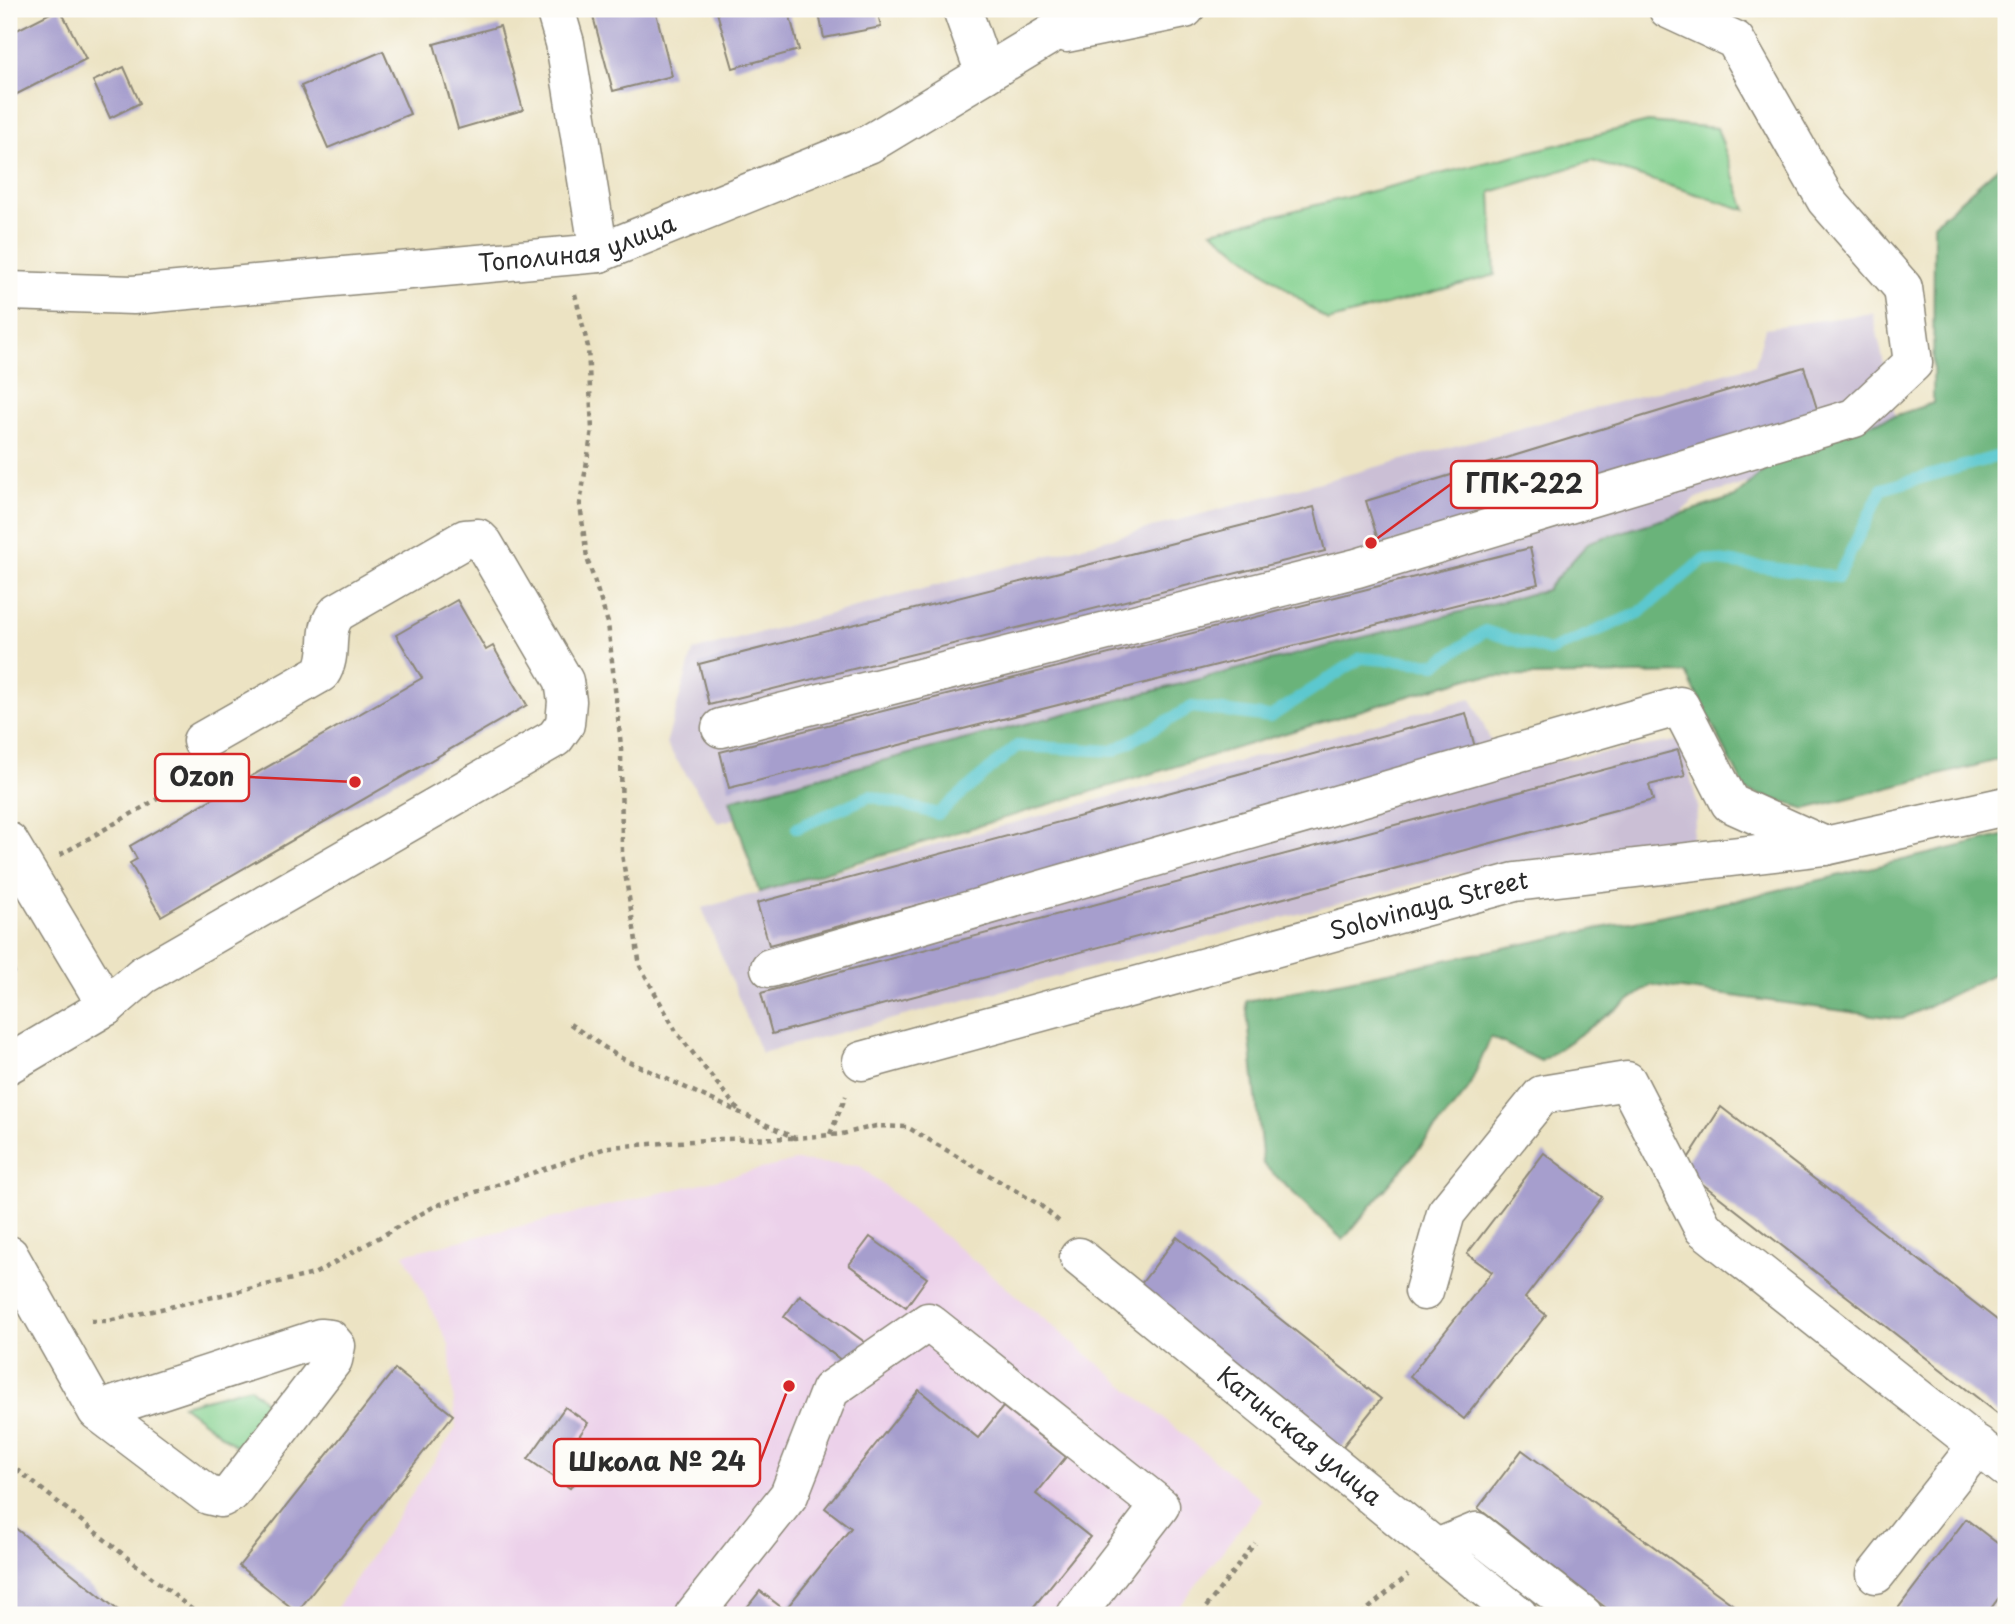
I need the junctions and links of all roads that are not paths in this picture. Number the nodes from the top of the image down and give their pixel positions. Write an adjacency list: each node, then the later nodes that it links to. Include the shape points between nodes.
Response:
1 (555, 9): 8 (street, via 565,43)
2 (962, 9): 7 (street)
3 (1093, 9): 6 (street, Тополиная улица)
4 (1185, 9): 6 (street)
5 (1668, 9): 10 (street, via 1735,40 1826,200 1903,288 1913,363 1854,418 1357,568)
6 (1047, 37): 7 (street, Тополиная улица)
7 (985, 74): 8 (street, Тополиная улица, via 869,144)
8 (583, 254): 9 (street, Тополиная улица, via 133,295)
9 (9, 291)
10 (721, 728)
11 (202, 741): 16 (street, via 321,673 328,658 331,619 338,612 465,539 478,538 485,544 567,690 565,724 555,738 143,975)
12 (2006, 806): 13 (street, Solovinaya Street)
13 (1825, 846): 15 (street, via 1730,803 1679,706); 17 (street, Solovinaya Street, via 1516,883)
14 (18, 858): 16 (street)
15 (770, 968)
16 (107, 1006): 18 (street)
17 (862, 1061)
18 (9, 1065)
19 (9, 1255): 22 (street)
20 (1079, 1257): 24 (street, Катинская улица)
21 (1424, 1291): 23 (street, via 1446,1213 1542,1095 1627,1081 1703,1228)
22 (97, 1410): 22 (street, via 208,1495 221,1498 231,1493 333,1360 336,1346 330,1339 320,1338)
23 (1992, 1456): 25 (street)
24 (1437, 1548): 28 (street, Катинская улица); 29 (street, via 1476,1532)
25 (1876, 1574)
26 (694, 1615): 27 (street, via 789,1494 830,1390 928,1322 1160,1506)
27 (1076, 1615)
28 (1518, 1615)
29 (1583, 1615)

